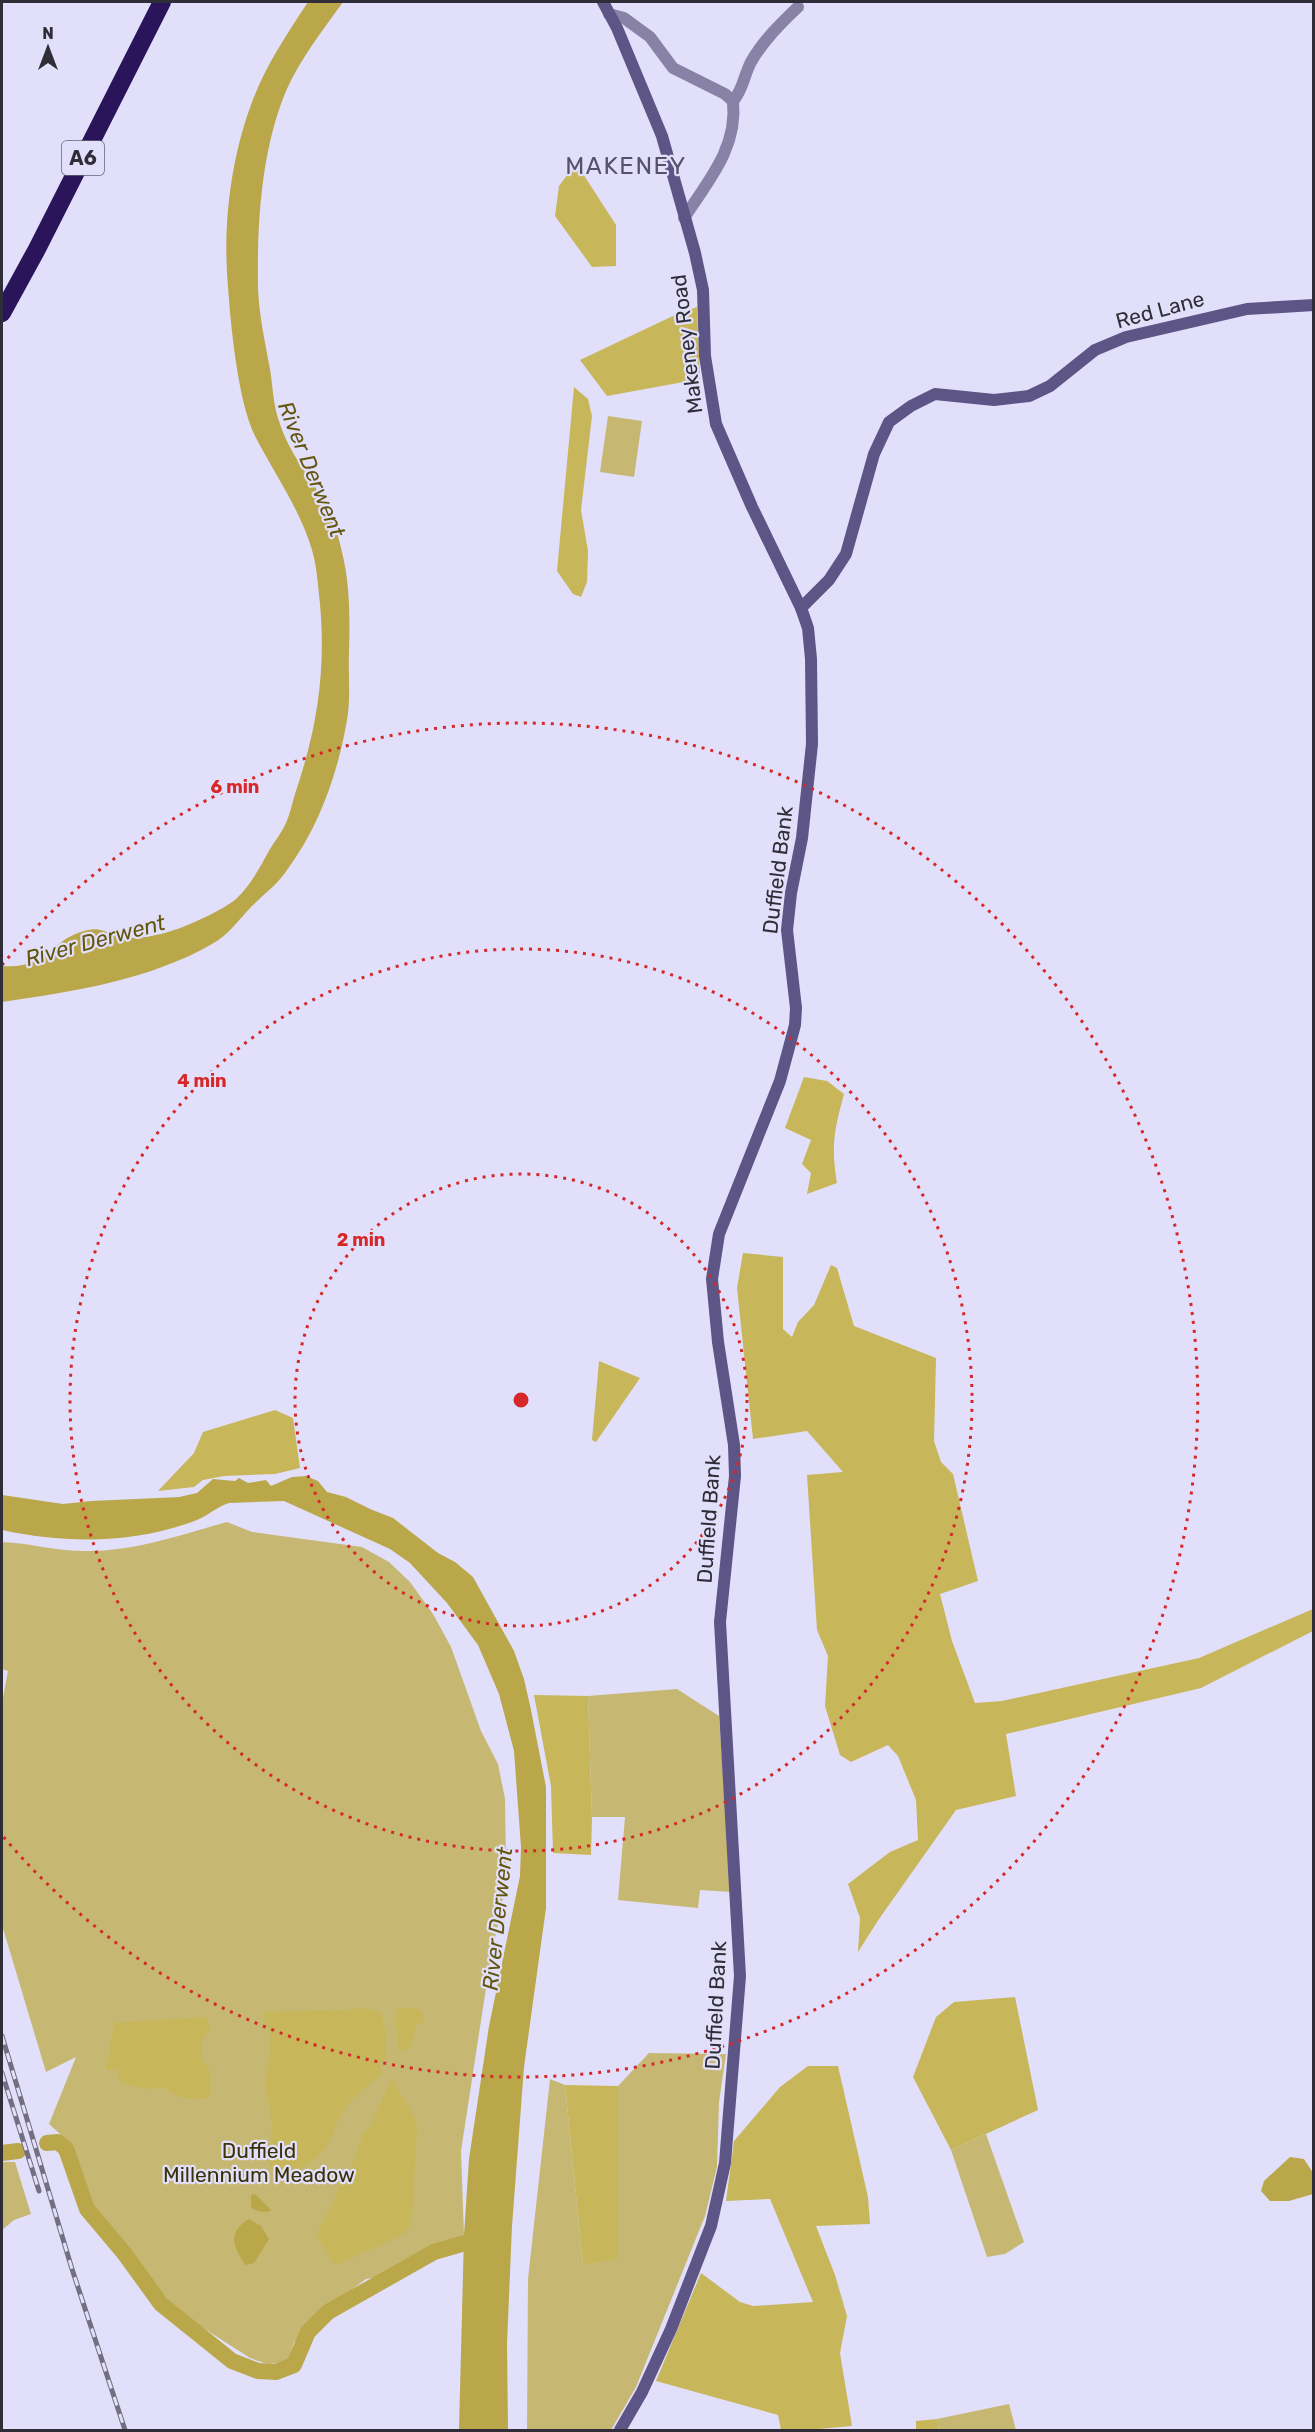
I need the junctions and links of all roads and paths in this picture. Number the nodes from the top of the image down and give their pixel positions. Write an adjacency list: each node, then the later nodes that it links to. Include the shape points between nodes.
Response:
1 (162, 2): 8 (highway, A6)
2 (603, 2): 4 (street, Makeney Road)
3 (798, 7): 5 (street, via 750,63)
4 (609, 14): 5 (street, via 624,18 650,37 673,68 725,94); 6 (street, Makeney Road, via 662,136)
5 (733, 102): 6 (street, via 734,121 722,163)
6 (684, 218): 9 (street, Makeney Road, via 703,290 705,356 716,424)
7 (1314, 305): 9 (street, Red Lane, via 1246,309 1126,337 1095,350 1050,386 1029,396 994,400 935,394 911,406 889,422 874,454 846,554 829,580)
8 (2, 313)
9 (801, 608): 10 (street, Duffield Bank, via 808,628 811,659 812,744 787,930 795,1025 780,1081 719,1234 712,1280 735,1476 720,1622 741,1964 725,2163 711,2226 671,2330)
10 (620, 2430)

